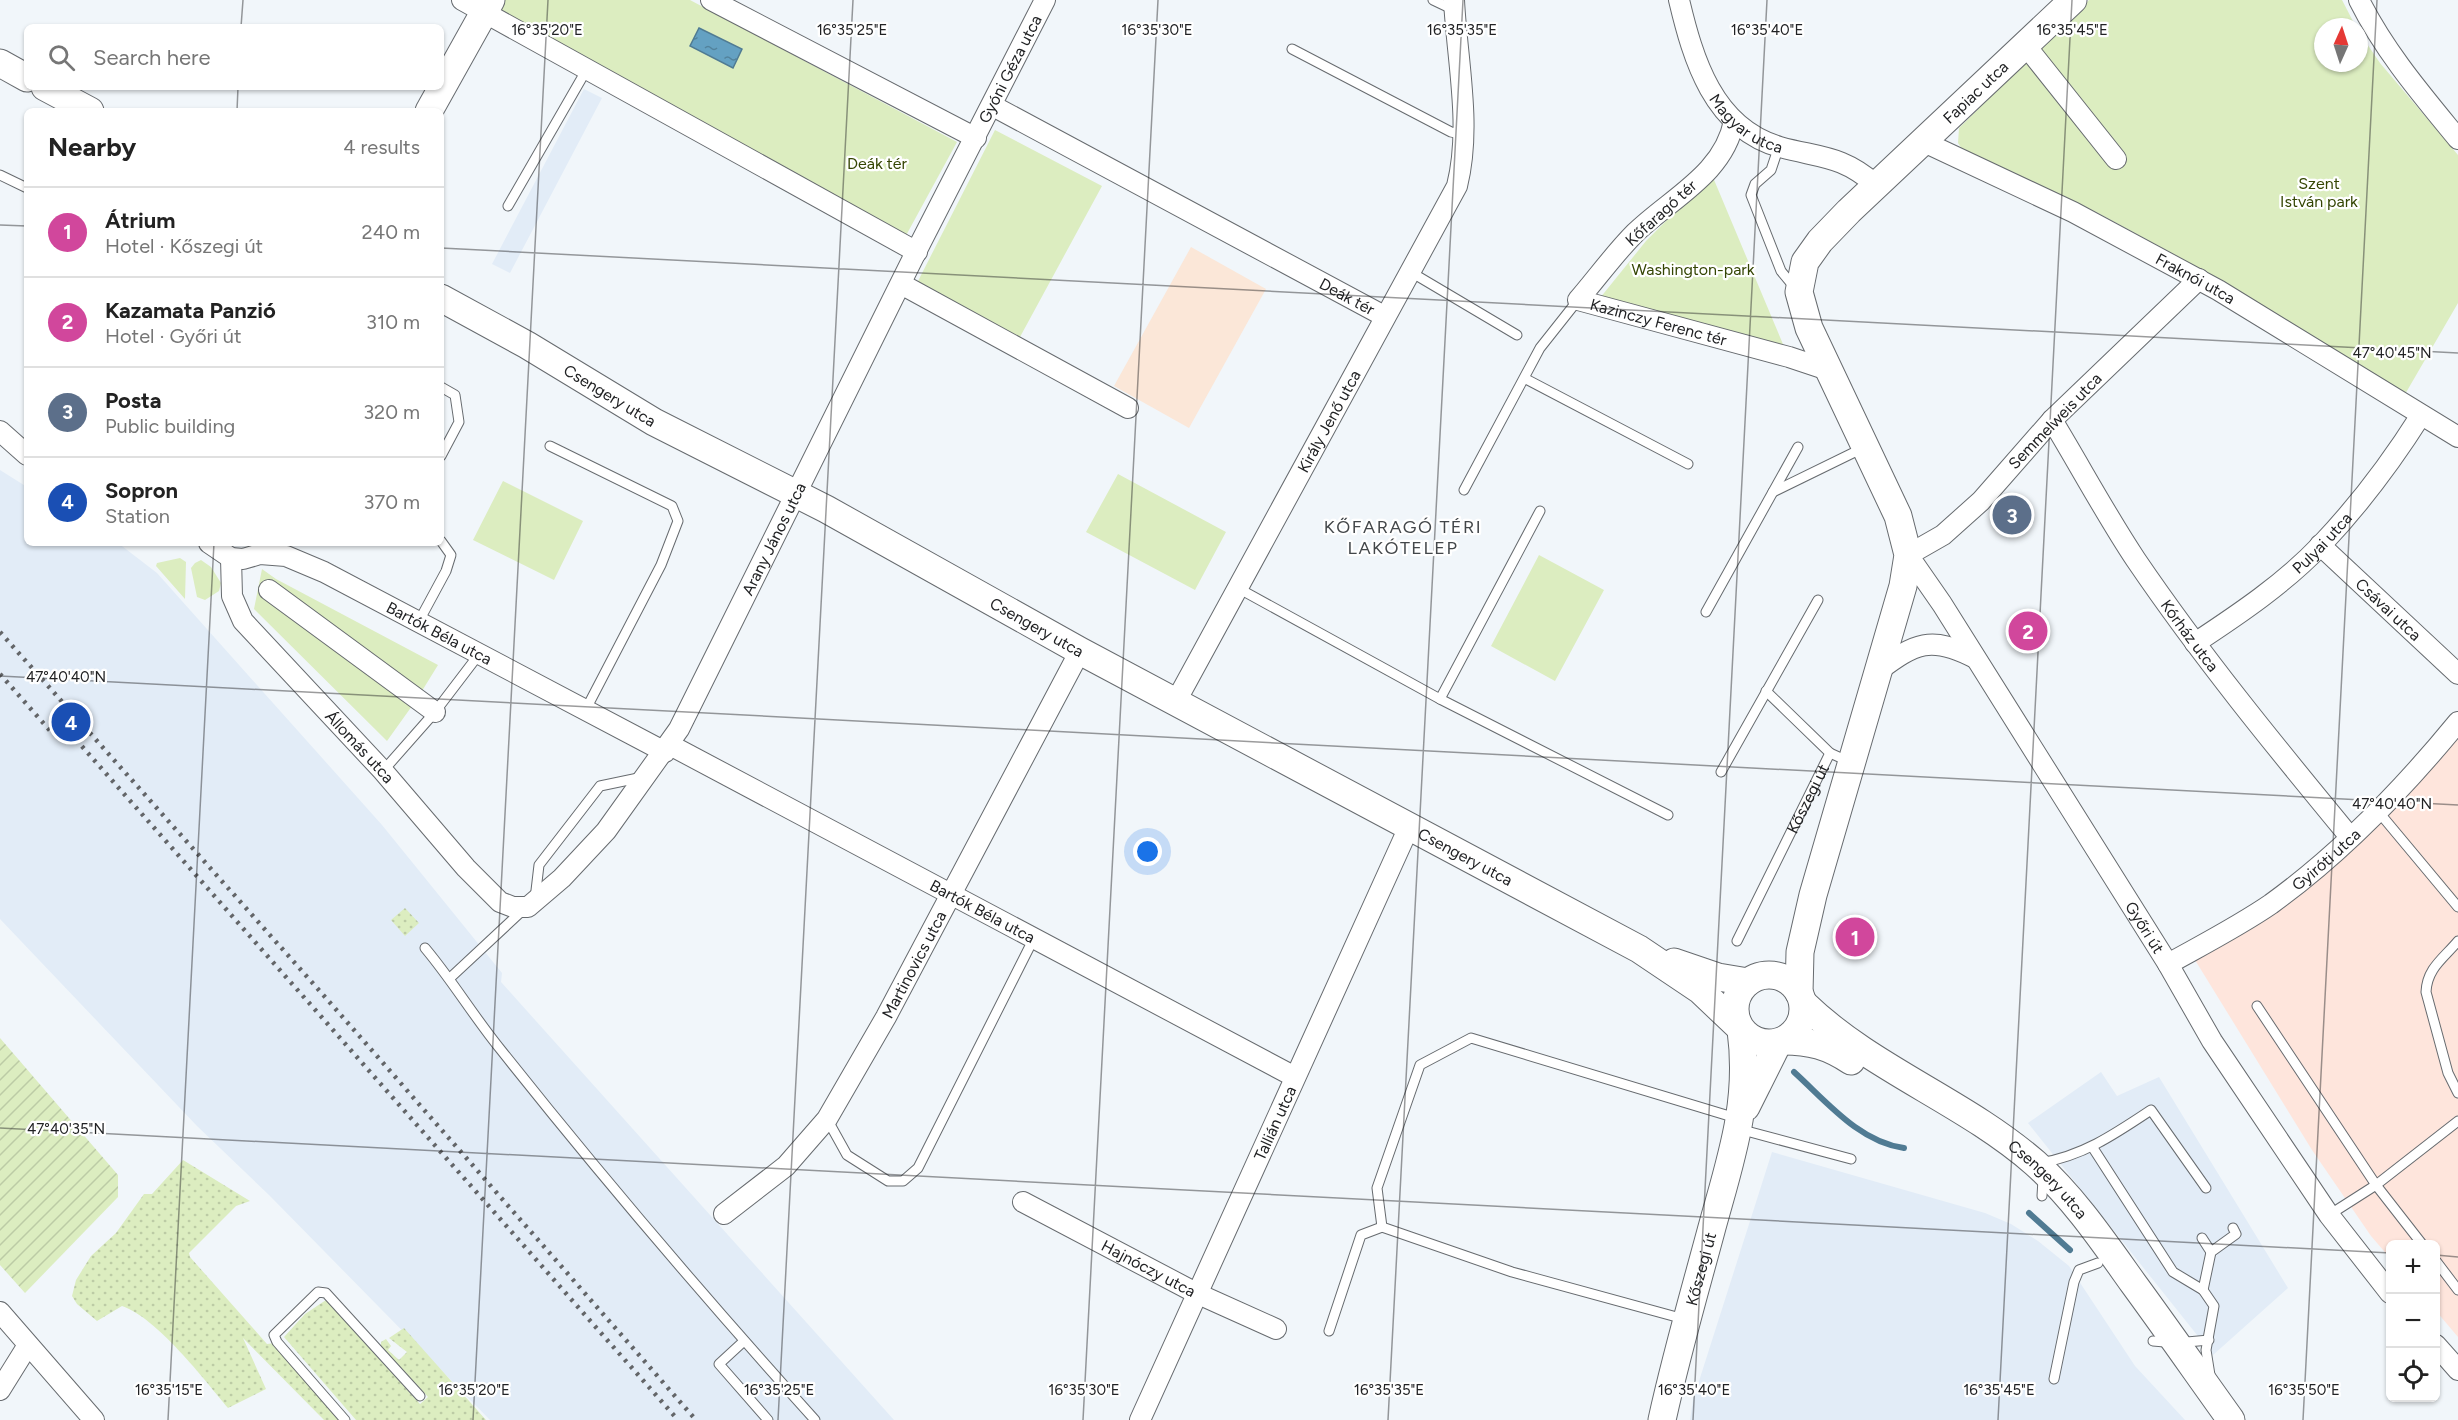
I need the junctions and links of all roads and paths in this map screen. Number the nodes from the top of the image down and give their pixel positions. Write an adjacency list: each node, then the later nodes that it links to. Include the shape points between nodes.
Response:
1 (711, 0): 22 (street)
2 (1045, 0): 17 (street, Gyóni Géza utca)
3 (1433, 0): 8 (lane, Király Jenő utca)
4 (1678, 0): 20 (street, Magyar utca, via 1701,74)
5 (2073, 0): 9 (main road, Fapiac utca)
6 (2359, 0): 23 (street, via 2374,31)
7 (479, 4): 12 (street); 14 (main road)
8 (1454, 5): 21 (street, Király Jenő utca)
9 (2026, 45): 24 (main road, Fapiac utca); 26 (street)
10 (1292, 49): 21 (lane, via 1451,132)
11 (0, 63): 13 (main road)
12 (587, 69): 30 (lane); 31 (street)
13 (24, 76)
14 (444, 79)
15 (51, 90): 18 (main road)
16 (439, 90): 19 (main road)
17 (993, 106): 22 (street, Gyóni Géza utca); 38 (street, Deák tér)
18 (84, 108)
19 (430, 108)
20 (1734, 121): 25 (street, Magyar utca); 37 (street, Kőfaragó tér, via 1731,136 1713,166 1635,233)
21 (1464, 135): 32 (street, Király Jenő utca, via 1464,159 1457,186)
22 (976, 138): 31 (street, Arany János utca)
23 (2458, 139)
24 (1924, 142): 28 (main road, Fapiac utca); 33 (street, Fraknói utca, via 2073,212)
25 (1779, 146): 28 (street, Magyar utca, via 1842,162); 35 (lane, via 1771,170 1755,184 1751,195 1781,271)
26 (2116, 159)
27 (0, 175): 29 (lane)
28 (1876, 185): 35 (main road, via 1810,254 1802,269)
29 (24, 187)
30 (508, 206)
31 (917, 252): 34 (street, Arany János utca)
32 (1409, 271): 38 (street, Király Jenő utca); 39 (lane)
33 (2199, 279): 44 (street, Fraknói utca); 45 (street, Semmelweis utca)
34 (901, 284): 43 (street); 56 (street, Arany János utca)
35 (1799, 292): 40 (main road, via 1809,328)
36 (444, 300): 56 (main road, Csengery utca, via 654,422)
37 (1578, 300): 40 (street, Kazinczy Ferenc tér); 41 (lane, Kazinczy Ferenc tér, via 1540,348)
38 (1384, 316): 63 (street, Király Jenő utca)
39 (1517, 334)
40 (1828, 370): 50 (main road)
41 (1526, 379): 53 (lane); 54 (lane, Kazinczy Ferenc tér)
42 (444, 389): 51 (lane, via 455,395 459,422)
43 (1128, 408)
44 (2421, 415): 47 (street, Fraknói utca); 59 (street, Pulyai utca, via 2393,460)
45 (2052, 420): 61 (street, Semmelweis utca, via 1981,501 1943,535); 68 (street, Kórház utca, via 2135,558)
46 (0, 431): 52 (street)
47 (2458, 437)
48 (550, 446): 77 (lane, via 672,507 678,521 662,565)
49 (1798, 447): 55 (lane)
50 (1865, 447): 55 (lane); 61 (main road, via 1898,516)
51 (444, 450)
52 (24, 453)
53 (1688, 464)
54 (1464, 490)
55 (1771, 493): 66 (lane)
56 (797, 495): 69 (main road, Csengery utca); 80 (street, Arany János utca, via 699,694)
57 (1540, 511): 75 (lane)
58 (444, 545): 67 (lane, via 451,555 446,571)
59 (2320, 545): 68 (street, Pulyai utca, via 2275,585); 73 (street, Csávai utca)
60 (213, 546): 62 (street)
61 (1908, 555): 71 (street, Győri út); 72 (main road, Kőszegi út)
62 (231, 558): 67 (street, Bartók Béla utca, via 286,556); 82 (street, Állomás utca, via 232,596 243,621)
63 (1236, 587): 75 (lane); 76 (street, Király Jenő utca)
64 (269, 590): 78 (street)
65 (1818, 600): 74 (lane)
66 (1706, 612)
67 (419, 621): 70 (street, Bartók Béla utca)
68 (2195, 643): 88 (street, Kórház utca)
69 (1080, 651): 76 (main road, Csengery utca); 89 (street, Martinovics utca)
70 (480, 653): 77 (street, Bartók Béla utca); 78 (lane)
71 (1975, 658): 72 (street, via 1952,646 1930,645 1908,649); 98 (street, Győri út)
72 (1878, 671): 81 (main road, Kőszegi út)
73 (2458, 674)
74 (1766, 691): 81 (lane, Kőszegi út); 83 (lane)
75 (1440, 699): 86 (lane)
76 (1175, 703): 87 (main road, Csengery utca)
77 (585, 711): 80 (street, Bartók Béla utca)
78 (435, 712): 82 (lane)
79 (2458, 722): 85 (street, Gyiróti utca)
80 (667, 748): 84 (street, Arany János utca); 89 (street, Bartók Béla utca)
81 (1842, 755): 90 (main road, Kőszegi út); 94 (lane, Kőszegi út)
82 (383, 771): 91 (street, Állomás utca, via 500,902 513,907)
83 (1721, 772)
84 (645, 777): 91 (street, Arany János utca, via 606,831); 91 (lane, via 600,786 538,865)
85 (2377, 810): 88 (street, Gyiróti utca); 92 (lane)
86 (1668, 815)
87 (1409, 827): 97 (main road, Csengery utca); 105 (street, Tallián utca)
88 (2349, 837): 98 (street, Gyiróti utca, via 2269,905)
89 (952, 895): 93 (street, Bartók Béla utca); 107 (street, Martinovics utca)
90 (1813, 895): 100 (main road, Kőszegi út, via 1774,964); 101 (main road, Kőszegi út, via 1801,945)
91 (531, 904): 99 (lane)
92 (2458, 908)
93 (1034, 940): 105 (street, Bartók Béla utca); 107 (lane, via 918,1168 903,1181 888,1181 847,1155)
94 (1737, 941)
95 (2458, 941): 106 (lane, via 2433,968 2426,992 2448,1073)
96 (425, 948): 99 (lane)
97 (1639, 949): 100 (main road, Csengery utca, via 1718,977); 103 (main road, Csengery utca, via 1700,990)
98 (2168, 964): 117 (street, Győri út, via 2212,1041)
99 (450, 978): 134 (lane, via 499,1048)
100 (1754, 979): 101 (main road, via 1782,978); 103 (main road, via 1736,998 1735,1018)
101 (1801, 998): 104 (main road, via 1800,1025); 112 (main road, Csengery utca, via 1840,1035 2002,1139)
102 (2258, 1006): 113 (lane)
103 (1740, 1028): 104 (main road, via 1758,1042); 109 (main road, Kőszegi út, via 1744,1052)
104 (1780, 1042): 109 (main road, Kőszegi út); 112 (main road, Csengery utca, via 1808,1041 1831,1048 1985,1146)
105 (1295, 1077): 128 (street, Tallián utca)
106 (2458, 1093)
107 (827, 1119): 116 (street, Martinovics utca, via 786,1166)
108 (2458, 1121): 113 (lane)
109 (1740, 1124): 111 (lane); 118 (lane, via 1471,1038 1420,1065 1377,1188); 130 (main road, Kőszegi út)
110 (2093, 1148): 112 (lane); 114 (lane, via 2151,1110); 126 (lane, via 2173,1272)
111 (1851, 1159)
112 (2043, 1173): 123 (main road, Csengery utca); 135 (main road, Csengery utca, via 2098,1233)
113 (2376, 1185): 117 (lane); 121 (lane)
114 (2206, 1188)
115 (1023, 1202): 128 (street, Hajnóczy utca)
116 (724, 1214)
117 (2330, 1215): 125 (street, Győri út)
118 (1382, 1227): 130 (lane, via 1512,1272); 132 (lane, via 1361,1235)
119 (2233, 1228): 122 (lane, via 2236,1234)
120 (2202, 1238): 122 (lane)
121 (2418, 1240)
122 (2211, 1252): 126 (lane)
123 (2098, 1263): 135 (main road, Csengery utca); 139 (lane, via 2079,1270 2074,1282)
124 (2440, 1266): 127 (lane)
125 (2386, 1287)
126 (2203, 1290): 133 (lane, via 2214,1306)
127 (2458, 1290)
128 (1196, 1293): 131 (street, Hajnóczy utca); 146 (street, Tallián utca)
129 (0, 1312): 136 (street)
130 (1686, 1320): 147 (main road, Kőszegi út)
131 (1276, 1329)
132 (1329, 1331)
133 (2209, 1340): 135 (lane); 150 (lane, via 2209,1374)
134 (744, 1341): 144 (lane, via 719,1364); 145 (lane)
135 (2165, 1342): 148 (main road, Csengery utca); 149 (main road, Csengery utca)
136 (28, 1345): 140 (street); 142 (street)
137 (2439, 1348): 138 (street)
138 (2458, 1370)
139 (2054, 1379)
140 (0, 1390)
141 (420, 1396): 143 (lane, via 326,1293 318,1292 274,1335)
142 (94, 1420)
143 (345, 1420)
144 (768, 1420)
145 (815, 1420)
146 (1140, 1420)
147 (1662, 1420)
148 (2212, 1420)
149 (2231, 1420)
150 (2238, 1420)

